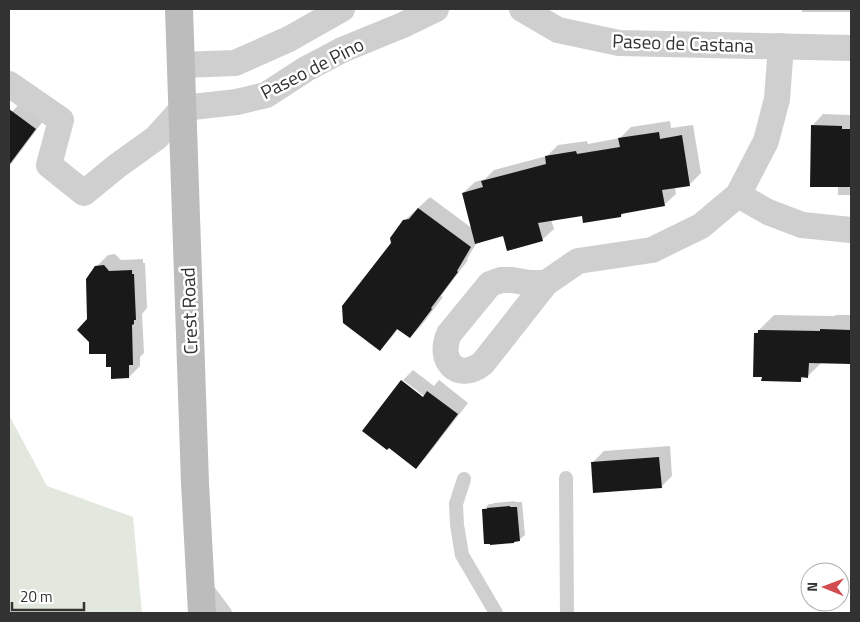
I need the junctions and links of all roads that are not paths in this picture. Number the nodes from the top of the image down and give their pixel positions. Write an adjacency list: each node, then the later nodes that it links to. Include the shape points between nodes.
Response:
1 (179, 9): 7 (street, Crest Road)
2 (342, 9): 7 (street, Paseo de Pino, via 289,39 235,63)
3 (436, 9): 9 (street, Paseo de Pino, via 342,50 266,95)
4 (522, 9): 5 (street, Paseo de Castana, via 558,30 619,43)
5 (781, 46): 6 (street, Paseo de Castana); 10 (street, via 777,99 766,140)
6 (851, 48)
7 (181, 65): 9 (street, Crest Road)
8 (9, 84): 9 (street, via 61,120 49,165 84,192 156,138)
9 (183, 108): 15 (street, Crest Road)
10 (738, 195): 11 (street, via 768,212 802,225); 12 (street, via 701,226 652,250 578,261)
11 (851, 230)
12 (546, 283)
13 (566, 478): 19 (lane)
14 (464, 479): 18 (lane, via 456,504 462,556)
15 (200, 581): 16 (street, Crest Road); 17 (lane)
16 (202, 613)
17 (225, 613)
18 (496, 613)
19 (567, 613)

